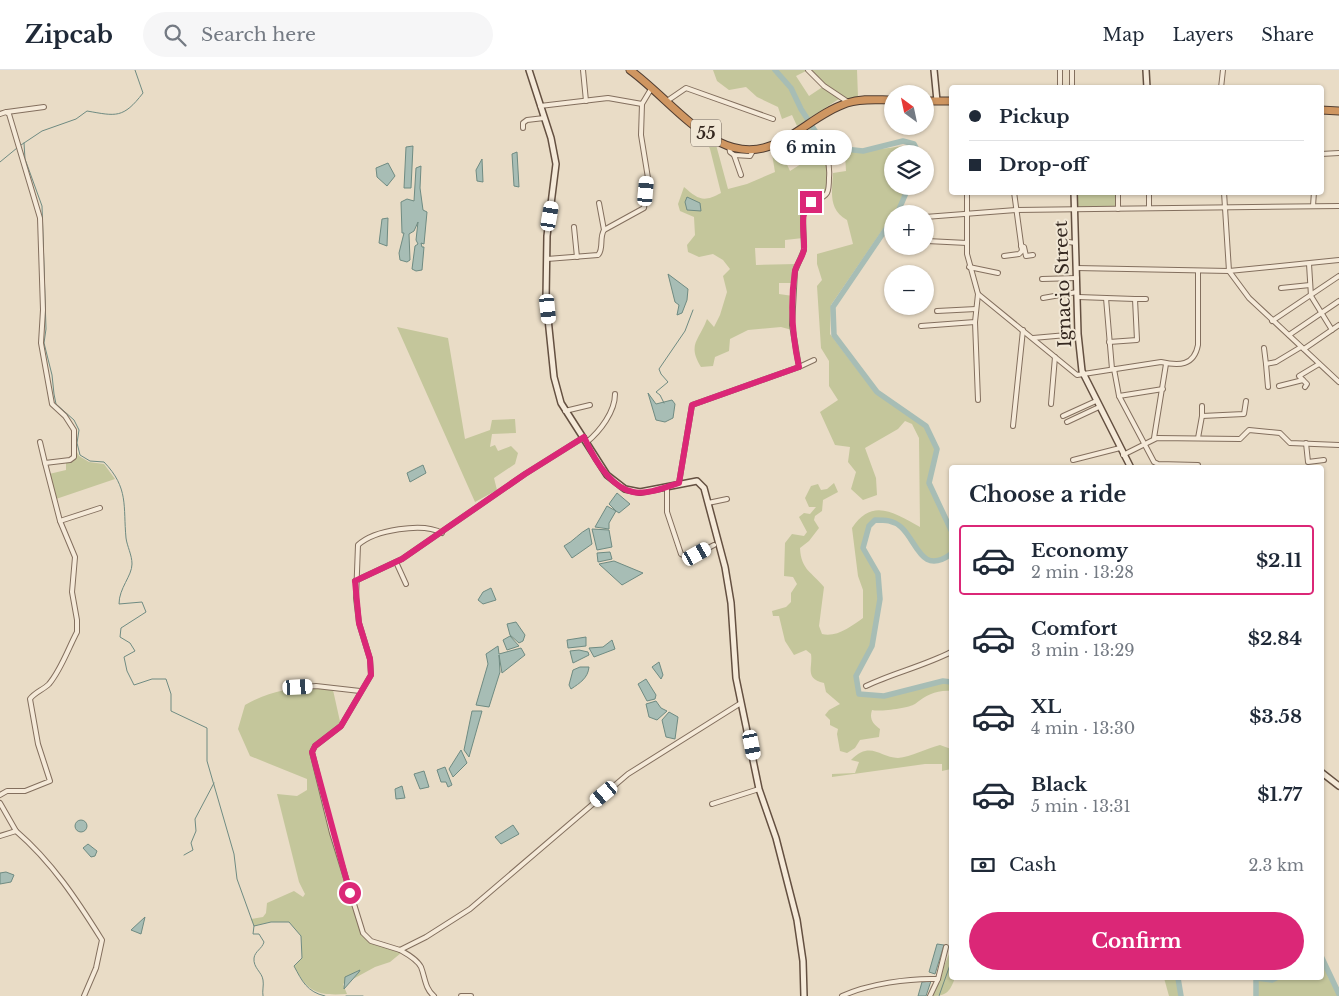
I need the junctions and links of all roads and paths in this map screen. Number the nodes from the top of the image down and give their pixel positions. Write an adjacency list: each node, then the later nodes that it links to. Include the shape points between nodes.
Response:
1 (529, 70): 23 (street)
2 (583, 70): 15 (street)
3 (630, 70): 14 (highway, 55)
4 (808, 70): 18 (street)
5 (934, 70): 20 (street)
6 (1060, 70): 10 (street)
7 (1072, 70): 11 (street)
8 (1146, 70): 12 (street)
9 (1223, 70): 13 (street)
10 (1060, 85)
11 (1072, 85)
12 (1147, 85)
13 (1221, 85)
14 (651, 89): 17 (highway, 55); 22 (street)
15 (586, 100): 22 (street, via 612,98); 23 (street)
16 (884, 100): 18 (highway, 55)
17 (667, 101): 30 (street, via 686,88); 33 (highway, 55, via 709,136)
18 (848, 102): 32 (highway, 55)
19 (934, 102): 20 (highway)
20 (937, 102): 21 (highway)
21 (949, 102)
22 (642, 104): 57 (street, via 641,135 648,178 645,204 642,211)
23 (540, 106): 29 (street)
24 (44, 107): 27 (street)
25 (1324, 110): 26 (highway)
26 (1339, 111)
27 (7, 112): 28 (street); 140 (street, via 40,218 42,343 52,404 70,423 75,438 74,457)
28 (0, 114)
29 (544, 118): 31 (street, via 526,121); 66 (street, via 556,164)
30 (773, 119)
31 (523, 128)
32 (796, 133): 34 (highway, 55, via 773,146); 107 (street, via 814,142 826,154 830,166 828,191 822,198 807,204 804,250 795,271 792,325)
33 (729, 146): 34 (highway, 55); 37 (street)
34 (754, 149): 37 (street, via 750,156)
35 (1339, 153): 36 (street)
36 (1324, 154)
37 (734, 155): 38 (street)
38 (741, 175)
39 (967, 195): 54 (street)
40 (1014, 195): 53 (street)
41 (1074, 195): 51 (street, Ignacio Street)
42 (1118, 195): 52 (street)
43 (1148, 195): 50 (street)
44 (1224, 195): 49 (street)
45 (1314, 195): 47 (street)
46 (600, 203): 57 (street)
47 (1313, 206): 48 (street); 49 (street)
48 (1339, 206)
49 (1224, 207): 50 (street); 72 (street)
50 (1149, 208): 52 (street)
51 (1074, 209): 52 (street); 53 (street); 61 (street, Ignacio Street)
52 (1118, 209)
53 (1016, 210): 54 (street); 62 (street)
54 (969, 212): 55 (street); 60 (street)
55 (934, 216)
56 (574, 227): 65 (street)
57 (604, 230): 65 (street, via 600,254)
58 (934, 241): 60 (street)
59 (1063, 241): 61 (street)
60 (967, 243): 69 (street)
61 (1075, 243): 70 (street, Ignacio Street)
62 (1021, 246): 63 (street, via 1026,256); 64 (street, via 1021,253)
63 (1033, 255)
64 (1004, 256)
65 (577, 257): 66 (street)
66 (547, 259): 124 (street, via 546,299 554,377)
67 (1339, 260): 68 (street)
68 (1309, 264): 72 (street); 77 (street)
69 (969, 267): 73 (street); 79 (street)
70 (1076, 268): 71 (street); 75 (street, Ignacio Street)
71 (1198, 270): 72 (street); 104 (street, via 1196,356 1187,362)
72 (1229, 271): 90 (street, via 1239,287)
73 (998, 273)
74 (1339, 276): 81 (street)
75 (1077, 278): 76 (street); 80 (street, Ignacio Street)
76 (1042, 279)
77 (1310, 286): 78 (street); 81 (street)
78 (1280, 288)
79 (978, 294): 87 (street); 94 (street)
80 (1078, 294): 82 (street); 83 (street); 96 (street, Ignacio Street)
81 (1311, 296): 89 (street); 90 (street)
82 (1043, 298)
83 (1106, 298): 84 (street); 99 (street)
84 (1135, 299): 85 (street); 99 (street, via 1136,340)
85 (1146, 299)
86 (1339, 301): 89 (street)
87 (976, 310): 88 (street); 91 (street)
88 (937, 311)
89 (1322, 313): 95 (street); 97 (street)
90 (1272, 321): 97 (street)
91 (975, 322): 93 (street); 118 (street)
92 (1339, 325): 95 (street)
93 (921, 326)
94 (1023, 330): 98 (street); 128 (street)
95 (1332, 330): 101 (street)
96 (1078, 334): 98 (street); 109 (street, Ignacio Street)
97 (1288, 335): 101 (street)
98 (1033, 338): 102 (street)
99 (1109, 342): 108 (street)
100 (1264, 348): 105 (street)
101 (1302, 348): 105 (street); 106 (street)
102 (1055, 357): 109 (street, via 1075,374); 120 (street)
103 (814, 360): 107 (street)
104 (1166, 364): 108 (street); 115 (street)
105 (1266, 364): 113 (street)
106 (1319, 364): 110 (street, via 1299,376); 111 (street)
107 (799, 367): 143 (street, via 692,405)
108 (1113, 369): 109 (street); 117 (street)
109 (1083, 375): 121 (street, Ignacio Street)
110 (1303, 380): 112 (street); 114 (street, via 1308,385)
111 (1339, 382)
112 (1279, 386)
113 (1268, 387)
114 (1305, 387)
115 (1163, 389): 117 (street); 129 (street)
116 (615, 394): 131 (street, via 610,413 600,429)
117 (1119, 396): 134 (street)
118 (978, 400)
119 (1246, 401): 126 (street, via 1244,414)
120 (1051, 404)
121 (1097, 404): 125 (street); 127 (street); 136 (street, Ignacio Street)
122 (590, 405): 124 (street)
123 (1202, 406): 126 (street)
124 (565, 411): 131 (street)
125 (1063, 416)
126 (1202, 416): 130 (street)
127 (1067, 422)
128 (1013, 426)
129 (1154, 438): 130 (street); 134 (street)
130 (1198, 438): 133 (street, via 1240,439 1249,430 1282,434 1290,443)
131 (585, 440): 144 (street, via 607,475 625,489 640,492); 149 (street, via 525,474)
132 (40, 442): 140 (street)
133 (1306, 443): 135 (street); 139 (street, via 1308,462)
134 (1145, 444): 137 (street); 142 (street, via 1156,463)
135 (1339, 445)
136 (1120, 448): 137 (street, Ignacio Street); 138 (street)
137 (1123, 454): 141 (street, Ignacio Street)
138 (1073, 460)
139 (1324, 460)
140 (45, 463): 148 (street)
141 (1129, 465)
142 (1198, 465)
143 (679, 483): 144 (street); 146 (street, via 701,483)
144 (666, 487): 150 (street, via 667,512 681,554 690,558)
145 (727, 499): 146 (street)
146 (708, 503): 158 (street, via 725,567)
147 (100, 508): 148 (street)
148 (60, 521): 162 (street, via 75,557 72,598 78,628 54,677 30,699 38,744 50,779 24,791 7,791)
149 (442, 533): 151 (street); 152 (street, via 421,527 367,538 356,550)
150 (714, 545)
151 (396, 562): 152 (street); 153 (street)
152 (355, 581): 157 (street, via 359,623 372,669)
153 (406, 584)
154 (949, 653): 155 (street)
155 (866, 686)
156 (288, 689): 157 (street, via 316,686)
157 (360, 691): 168 (street, via 341,726 315,746 312,756 363,934 371,941)
158 (741, 703): 161 (street); 168 (street, via 641,764 470,909 426,938)
159 (1324, 774): 160 (street)
160 (1339, 786)
161 (759, 789): 164 (street); 174 (street, via 789,885 803,961)
162 (0, 795)
163 (0, 804): 165 (street)
164 (712, 804)
165 (16, 831): 166 (street); 170 (street, via 34,846 59,876 102,940 96,968)
166 (0, 836)
167 (946, 947): 169 (street)
168 (400, 950): 171 (street, via 421,966 427,988)
169 (938, 978): 175 (street, via 864,988); 176 (street)
170 (84, 996)
171 (434, 996)
172 (461, 996): 173 (street)
173 (471, 996)
174 (804, 996)
175 (842, 996)
176 (930, 996)

